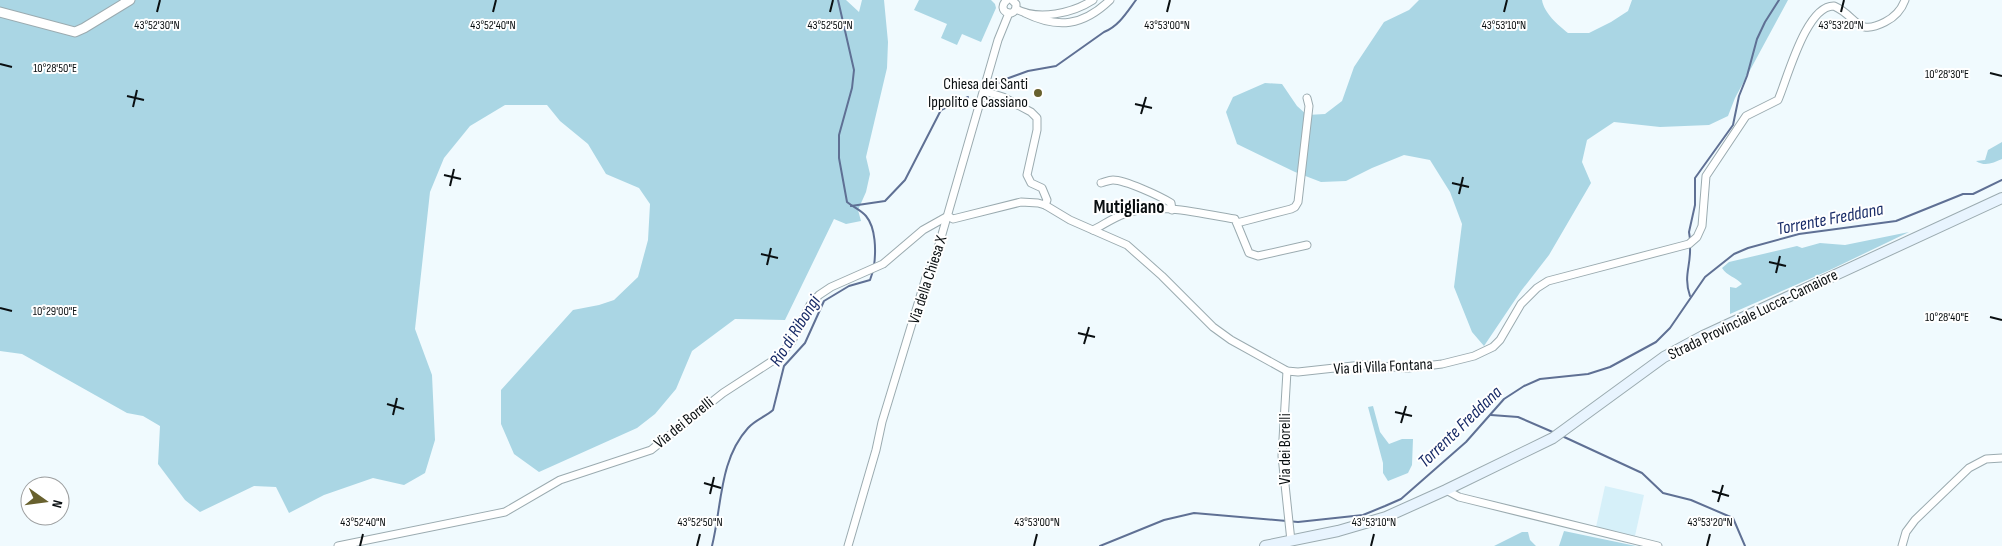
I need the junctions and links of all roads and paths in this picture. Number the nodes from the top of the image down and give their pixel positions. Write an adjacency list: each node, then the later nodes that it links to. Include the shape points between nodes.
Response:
1 (130, 0): 8 (street, via 75,32)
2 (1012, 0): 7 (street)
3 (1093, 0): 10 (street, via 1062,12)
4 (1110, 0): 10 (street, via 1089,17 1073,22 1048,22)
5 (1905, 0): 21 (street, Via di Villa Fontana, via 1893,18 1871,28 1862,26 1834,6 1816,15 1790,65 1778,100 1746,116 1706,176 1702,226 1690,243 1548,282 1521,304 1500,340 1474,356 1408,368 1362,365)
6 (1003, 1): 9 (street, via 1004,9)
7 (1016, 9): 9 (street); 10 (street)
8 (0, 12)
9 (1009, 13): 11 (street, Via della Chiesa X)
10 (1024, 13)
11 (984, 92): 15 (street, via 1004,98 1037,118 1027,175 1031,183 1042,188); 17 (street, Via della Chiesa X)
12 (1307, 98): 18 (street, via 1309,106 1295,208)
13 (1101, 183): 16 (street, via 1121,182 1164,198 1171,202)
14 (2002, 198): 23 (main road, Strada Provinciale Lucca-Camaiore, via 1703,336 1664,357 1564,432)
15 (1045, 205): 17 (street, via 1021,202 960,218); 19 (street)
16 (1172, 210): 18 (street, via 1235,219); 19 (street, via 1160,208 1130,212)
17 (948, 216): 25 (street, Via dei Borelli, via 923,230 879,266 819,295 810,305 791,344 776,358 723,392 651,450 560,480 505,512); 26 (street, Via della Chiesa X, via 882,422)
18 (1237, 223): 20 (street, via 1249,253 1258,256)
19 (1094, 230): 21 (street, via 1136,251 1231,340)
20 (1307, 245)
21 (1287, 371): 24 (street, Via dei Borelli, via 1282,456)
22 (2002, 458): 29 (street, via 1986,459 1969,468 1914,520)
23 (1446, 490): 24 (main road, Strada Provinciale Lucca-Camaiore, via 1386,518); 28 (street, via 1459,497)
24 (1291, 541): 27 (main road, Strada Provinciale Lucca-Camaiore)
25 (338, 546)
26 (848, 546)
27 (1266, 546)
28 (1658, 546)
29 (1902, 546)

